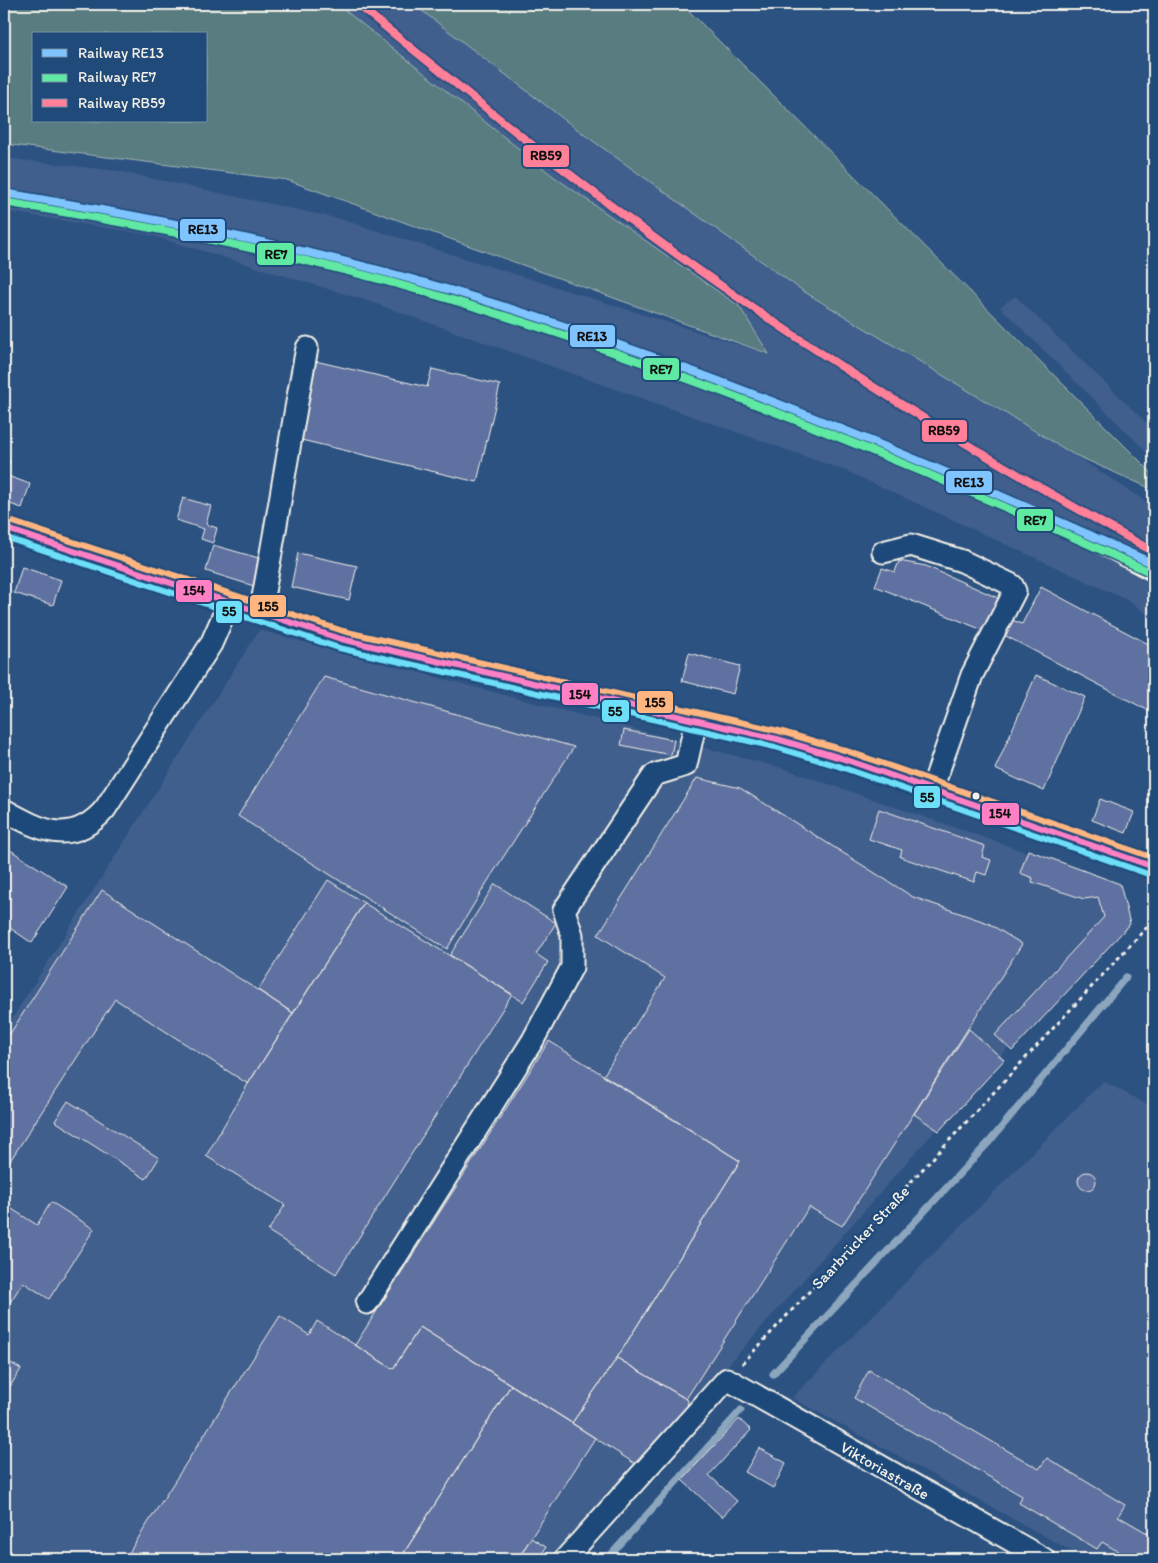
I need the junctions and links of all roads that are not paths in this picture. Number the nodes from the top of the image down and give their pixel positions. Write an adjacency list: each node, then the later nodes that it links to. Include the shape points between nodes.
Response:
1 (307, 348): 5 (street)
2 (4, 528): 4 (street)
3 (883, 552): 7 (street, via 911,544 962,561 1012,585 1015,591 972,675)
4 (229, 602): 5 (street); 8 (street, via 211,644 95,820 74,832 62,833 47,831)
5 (260, 613): 6 (street, via 341,639)
6 (696, 721): 7 (street, via 786,742); 10 (street, via 686,765 654,774 564,910 572,935 572,967 533,1040)
7 (932, 789): 9 (street)
8 (4, 810)
9 (1154, 867)
10 (367, 1303)
11 (565, 1559): 12 (street, Viktoriastraße, via 727,1379)
12 (1044, 1559)

